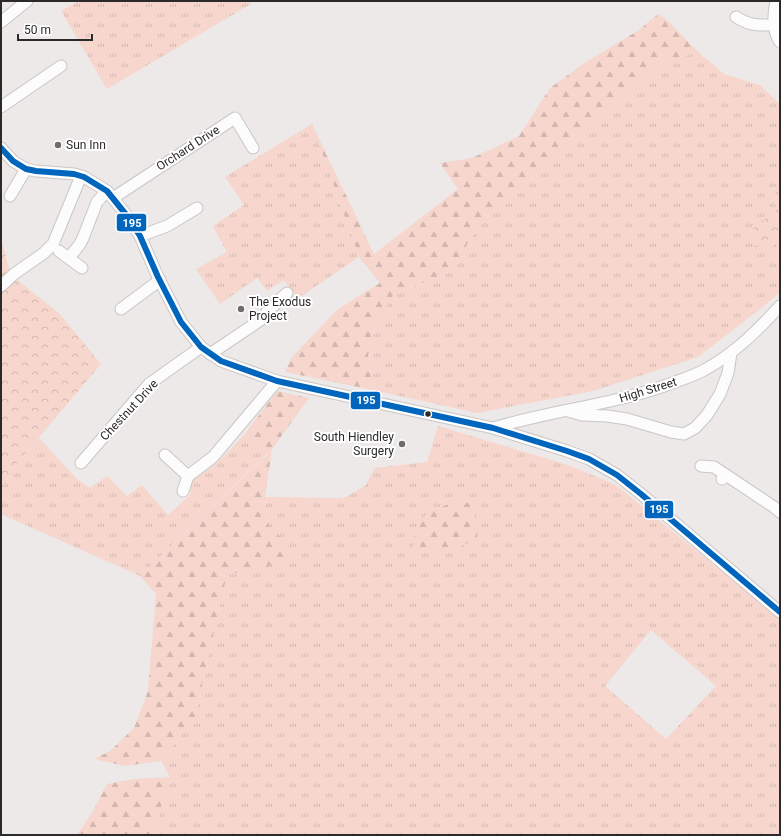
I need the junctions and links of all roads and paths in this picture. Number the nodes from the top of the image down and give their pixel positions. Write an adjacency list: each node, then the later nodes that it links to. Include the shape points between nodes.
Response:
1 (27, 1): 4 (street)
2 (776, 1): 5 (street)
3 (736, 17): 5 (street, via 755,25)
4 (1, 22)
5 (774, 25): 6 (street)
6 (780, 42)
7 (61, 66): 8 (street)
8 (1, 106)
9 (1, 148): 11 (street, via 13,161)
10 (253, 148): 13 (street, Orchard Drive, via 234,118)
11 (26, 169): 12 (street); 14 (street)
12 (81, 176): 13 (street); 21 (street, via 53,244)
13 (110, 194): 16 (street); 18 (street, via 98,202 80,244)
14 (10, 196)
15 (198, 208): 16 (street, via 167,226)
16 (140, 236): 20 (street)
17 (59, 251): 18 (street)
18 (69, 258): 19 (street)
19 (82, 268)
20 (160, 280): 24 (street); 25 (street, via 181,322)
21 (1, 286)
22 (288, 293): 27 (street, via 267,312 265,317)
23 (780, 306): 26 (street, High Street, via 754,334)
24 (121, 309)
25 (201, 347): 27 (street); 32 (street, Chestnut Drive, via 149,384)
26 (731, 353): 29 (street, High Street, via 706,369 647,392); 29 (street, via 728,373 720,394 707,415 695,428 684,434 627,419 582,415)
27 (210, 354): 28 (street, via 232,366)
28 (276, 381): 30 (street); 34 (street, via 213,457)
29 (566, 410): 30 (street, High Street)
30 (492, 428): 37 (street, via 589,459 617,476)
31 (165, 454): 34 (street)
32 (81, 463)
33 (701, 466): 36 (street, via 714,467 724,477)
34 (188, 476): 35 (street)
35 (183, 491)
36 (780, 512)
37 (780, 612)

